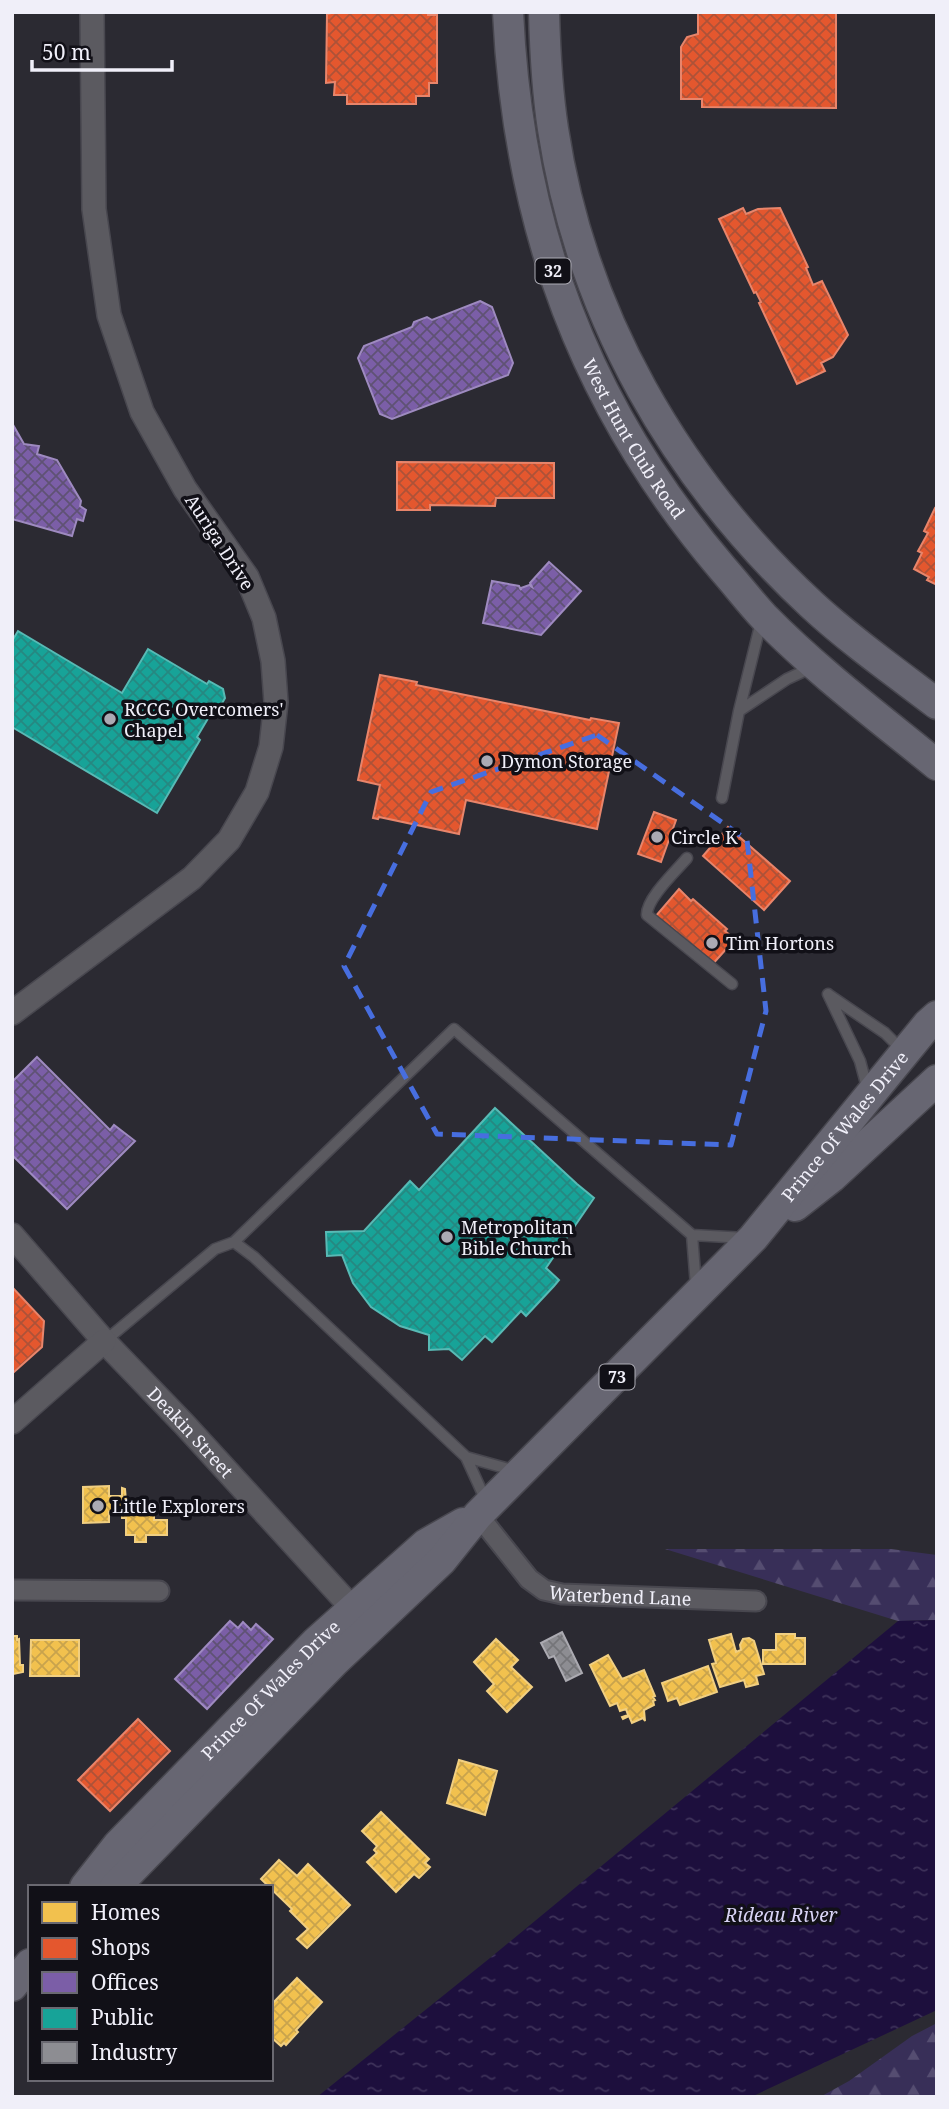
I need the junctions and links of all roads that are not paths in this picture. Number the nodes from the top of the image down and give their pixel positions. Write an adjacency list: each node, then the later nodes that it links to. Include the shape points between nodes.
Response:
1 (92, 12): 12 (street, Auriga Drive, via 94,209 109,315 142,412 185,489 247,577 264,618 276,702 271,747 257,792 229,840 192,878)
2 (508, 12): 4 (main road, West Hunt Club Road / 32, via 516,112 527,173 566,310 628,438 705,547)
3 (544, 12): 6 (main road, West Hunt Club Road / 32, via 552,128 568,202 614,337 645,398 689,466 746,539 830,620)
4 (763, 615): 5 (main road, West Hunt Club Road / 32); 7 (lane)
5 (815, 666): 7 (lane, via 786,679); 8 (main road, West Hunt Club Road / 32)
6 (937, 704)
7 (739, 711): 9 (lane)
8 (937, 765)
9 (722, 798)
10 (687, 858): 11 (lane, via 652,900 647,915)
11 (733, 984)
12 (12, 1013)
13 (934, 1017): 14 (main road, Prince Of Wales Drive / 73)
14 (904, 1053): 15 (main road, via 919,1073 921,1087); 16 (main road, Prince Of Wales Drive / 73); 16 (lane, via 885,1033 828,995 860,1061)
15 (927, 1090): 19 (main road, Prince Of Wales Drive / 73, via 832,1177)
16 (869, 1096): 19 (main road, Prince Of Wales Drive / 73)
17 (12, 1235): 22 (street, Deakin Street)
18 (692, 1235): 19 (lane); 20 (lane, via 454,1029); 21 (lane)
19 (753, 1238): 21 (main road, Prince Of Wales Drive / 73)
20 (233, 1242): 22 (lane, via 215,1249); 24 (lane)
21 (697, 1296): 25 (main road, Prince Of Wales Drive / 73)
22 (104, 1341): 23 (street); 30 (street, Deakin Street)
23 (12, 1422)
24 (466, 1457): 25 (lane); 26 (lane)
25 (522, 1472): 26 (main road, Prince Of Wales Drive / 73)
26 (483, 1510): 29 (street, Waterbend Lane, via 529,1579 544,1590); 30 (main road, Prince Of Wales Drive / 73, via 442,1560)
27 (12, 1590): 28 (street)
28 (159, 1591)
29 (756, 1601)
30 (362, 1619): 31 (main road, Prince Of Wales Drive / 73, via 316,1642 118,1845); 32 (main road, Prince Of Wales Drive / 73, via 335,1661)
31 (87, 1885)
32 (117, 1885)
33 (28, 1966): 34 (main road)
34 (12, 1986)

